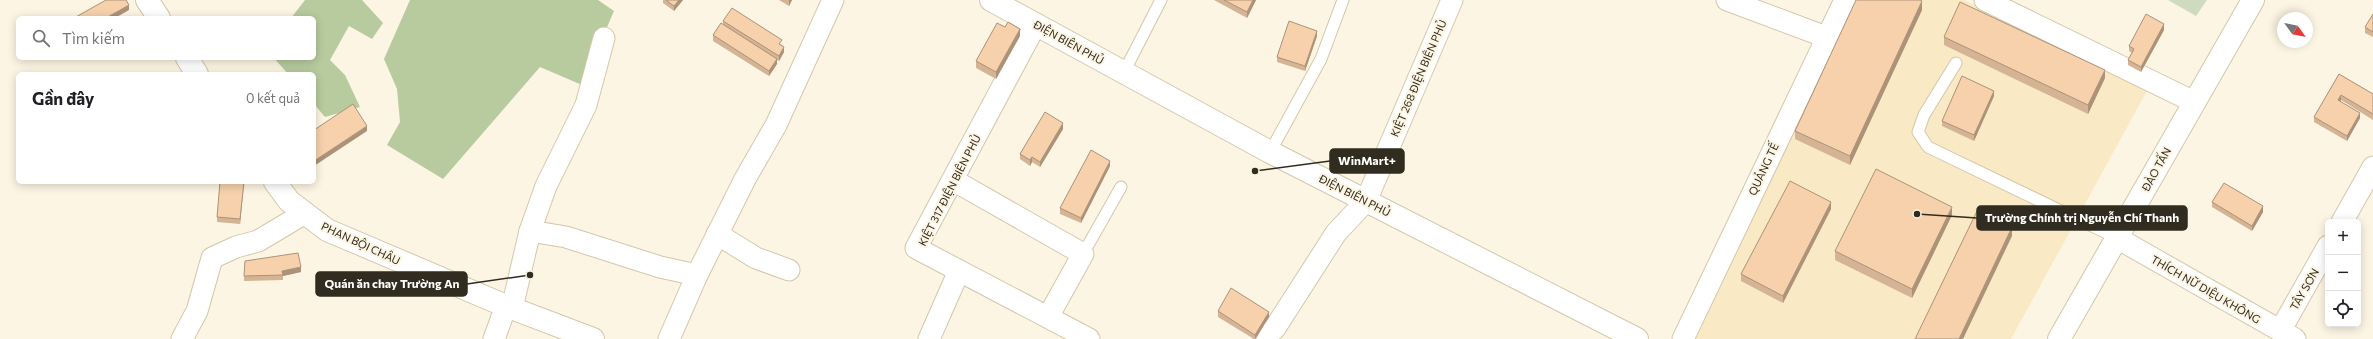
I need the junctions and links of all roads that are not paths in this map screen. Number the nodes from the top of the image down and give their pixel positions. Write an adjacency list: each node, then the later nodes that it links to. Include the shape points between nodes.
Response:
1 (147, 0): 11 (street)
2 (833, 0): 29 (street, via 776,125)
3 (991, 0): 12 (street, ĐIỆN BIÊN PHỦ)
4 (1161, 0): 18 (lane)
5 (1343, 0): 20 (lane, via 1321,59)
6 (1452, 0): 25 (street, KIỆT 268 ĐIỆN BIÊN PHỦ)
7 (1727, 0): 14 (street)
8 (1844, 0): 14 (street, QUẢNG TẾ)
9 (1985, 0): 19 (street)
10 (2253, 0): 19 (street, ĐÀO TẤN)
11 (158, 16)
12 (1036, 24): 18 (street, ĐIỆN BIÊN PHỦ); 22 (street, KIỆT 317 ĐIỆN BIÊN PHỦ)
13 (604, 38): 28 (street, via 586,105 546,186)
14 (1826, 38): 47 (street, QUẢNG TẾ)
15 (188, 60): 17 (street)
16 (1956, 63): 30 (lane, via 1924,115 1918,132 1928,147)
17 (196, 72)
18 (1124, 72): 20 (street, ĐIỆN BIÊN PHỦ)
19 (2194, 102): 30 (street, ĐÀO TẤN)
20 (1270, 152): 25 (street, ĐIỆN BIÊN PHỦ)
21 (2373, 166): 27 (street)
22 (953, 180): 32 (street); 34 (street, KIỆT 317 ĐIỆN BIÊN PHỦ, via 916,248)
23 (276, 184): 26 (street, PHAN BỘI CHÂU, via 289,201)
24 (1121, 187): 32 (lane)
25 (1366, 201): 45 (street, KIỆT 268 ĐIỆN BIÊN PHỦ, via 1336,233 1275,328); 46 (street, ĐIỆN BIÊN PHỦ)
26 (305, 214): 36 (street, PHAN BỘI CHÂU, via 326,230); 39 (street, via 258,241 212,258 198,311)
27 (2344, 219)
28 (530, 231): 35 (street, via 566,237 660,267); 36 (street)
29 (717, 234): 33 (street, via 756,258); 35 (street)
30 (2117, 238): 38 (street, THÍCH NỮ DIỆU KHÔNG); 48 (street, ĐÀO TẤN)
31 (2325, 253): 38 (street, TÂY SƠN)
32 (1083, 254): 37 (street)
33 (789, 270)
34 (959, 271): 37 (street, KIỆT 317 ĐIỆN BIÊN PHỦ); 43 (street)
35 (697, 274): 42 (street)
36 (509, 307): 40 (street); 41 (street, PHAN BỘI CHÂU)
37 (1048, 317): 44 (street, KIỆT 317 ĐIỆN BIÊN PHỦ)
38 (2287, 335)
39 (182, 339)
40 (494, 339)
41 (594, 339)
42 (669, 339)
43 (929, 339)
44 (1089, 339)
45 (1264, 339)
46 (1637, 339)
47 (1683, 339)
48 (2059, 339)

